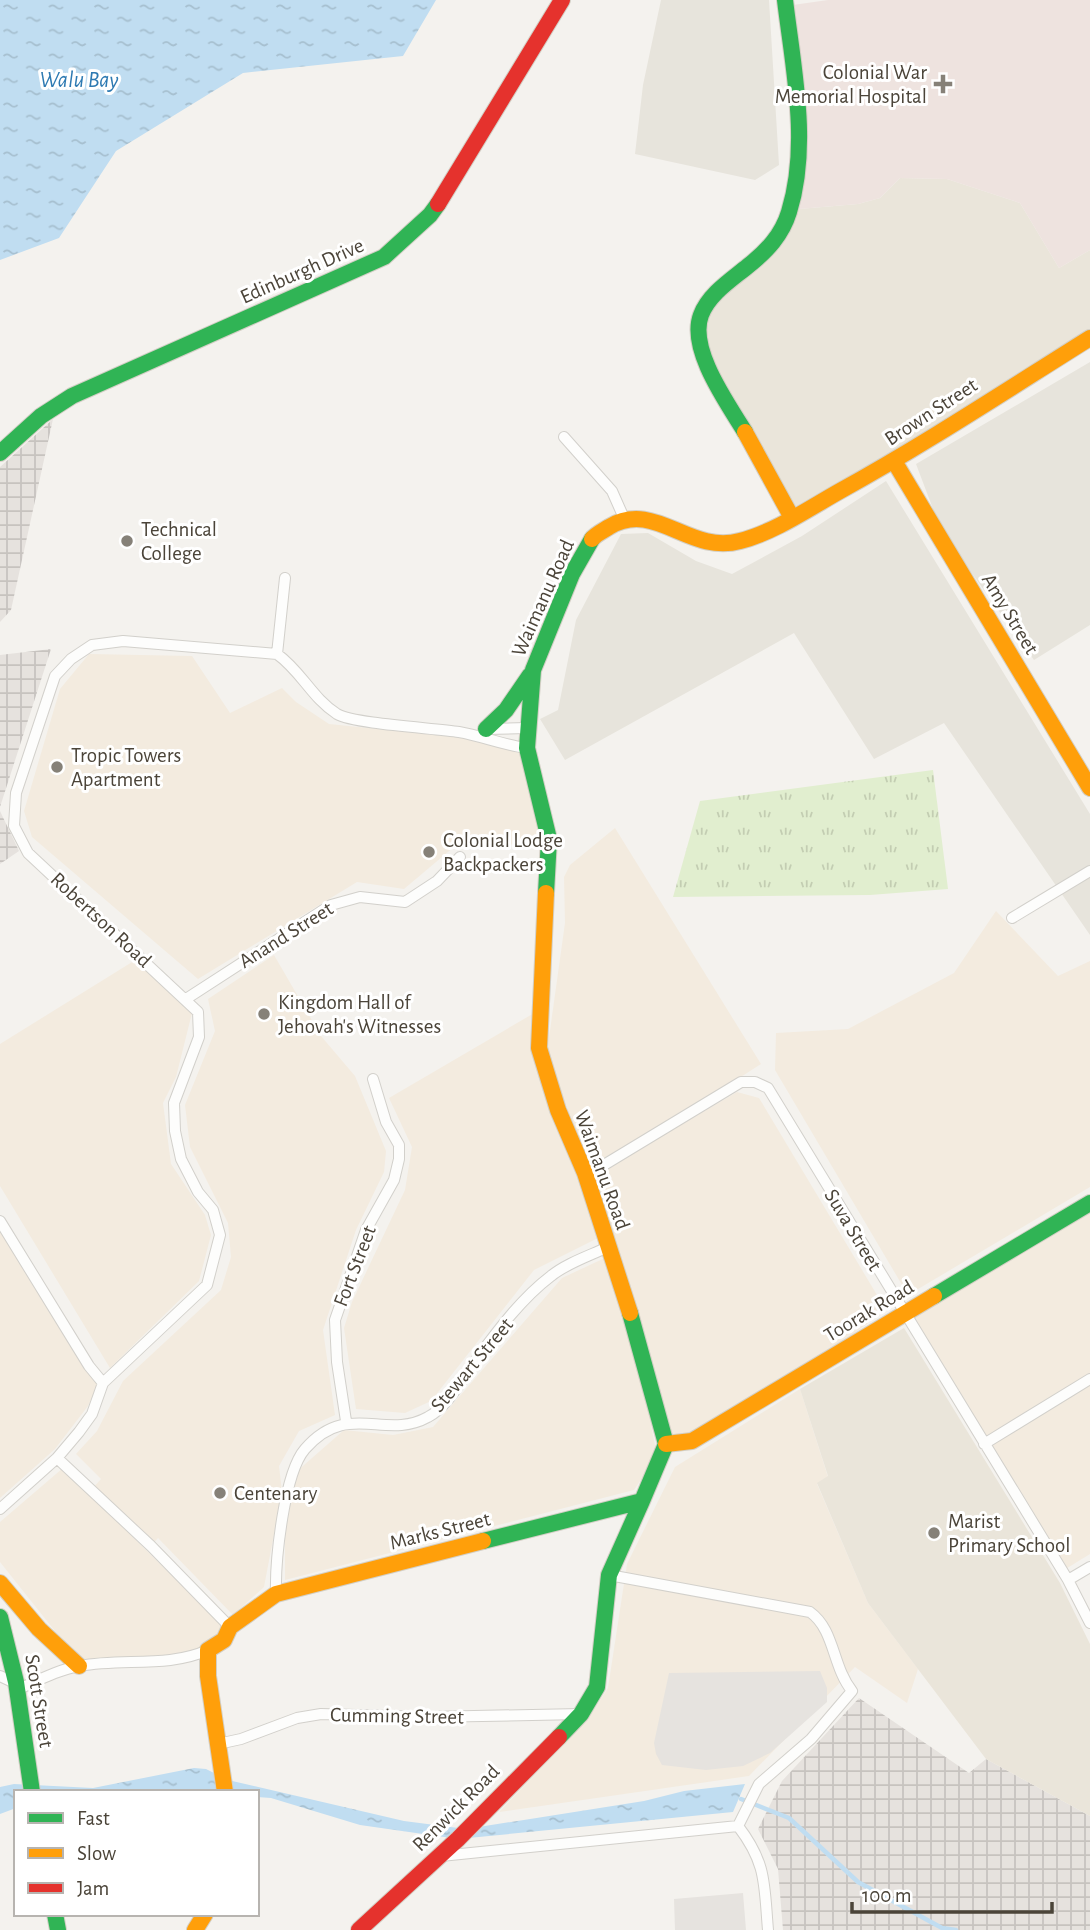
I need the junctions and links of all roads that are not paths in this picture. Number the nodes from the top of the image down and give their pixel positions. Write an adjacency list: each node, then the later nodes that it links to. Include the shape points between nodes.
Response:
1 (562, 0): 5 (main road, Edinburgh Drive, via 430,215 384,257 72,396 41,416)
2 (785, 0): 7 (main road, via 798,163 794,205 778,238 713,296 697,329 715,378)
3 (1090, 338): 6 (main road, Brown Street)
4 (564, 437): 8 (street, via 612,491)
5 (0, 453)
6 (894, 461): 7 (main road, Brown Street); 16 (main road, Amy Street)
7 (791, 516): 8 (main road, via 738,542 714,543 690,538 648,518)
8 (624, 518): 11 (main road, Waimanu Road, via 594,536 572,574)
9 (285, 578): 10 (street)
10 (277, 654): 14 (street, via 293,665 322,704 341,716); 20 (street, Robertson Road, via 123,641 92,645 55,676 16,793 14,826 28,853)
11 (533, 670): 12 (main road, Waimanu Road); 13 (main road, via 506,710)
12 (526, 728): 13 (street); 15 (main road, Waimanu Road)
13 (486, 729): 14 (street)
14 (463, 733): 15 (street)
15 (527, 748): 22 (main road, Waimanu Road, via 549,839 539,1048 558,1110)
16 (1090, 788)
17 (460, 857): 20 (street, Anand Street, via 437,881 405,902 360,897 331,905)
18 (1090, 871): 19 (street)
19 (1012, 918)
20 (186, 999): 28 (street, Robertson Road, via 198,1012 199,1037 174,1103 175,1131 181,1159 212,1210 220,1235 216,1258 207,1285)
21 (373, 1079): 29 (street, Fort Street, via 399,1159 394,1180 366,1230 335,1320)
22 (585, 1173): 25 (main road, Waimanu Road); 26 (street, Suva Street, via 741,1082 768,1087)
23 (1090, 1203): 26 (main road, Toorak Road)
24 (0, 1221): 28 (street)
25 (608, 1247): 29 (street, Stewart Street, via 552,1275 536,1289 429,1416 411,1423); 30 (main road, Waimanu Road)
26 (904, 1315): 30 (main road, Toorak Road, via 692,1441); 31 (street, Suva Street)
27 (1090, 1380): 31 (street)
28 (103, 1383): 32 (street, Robertson Road, via 92,1414)
29 (346, 1421): 39 (street, via 322,1433 304,1450 291,1476 275,1570)
30 (666, 1444): 33 (main road)
31 (984, 1444): 37 (street, Suva Street)
32 (57, 1458): 34 (street, Robertson Road); 42 (street)
33 (642, 1501): 36 (main road); 39 (main road, Marks Street)
34 (0, 1509)
35 (1090, 1567): 37 (street)
36 (609, 1575): 47 (main road, via 597,1687); 51 (street, via 810,1612 821,1620 841,1678 852,1691 811,1739 759,1784)
37 (1068, 1580): 41 (street, Suva Street)
38 (0, 1583): 44 (main road, via 38,1629)
39 (276, 1594): 42 (main road, Marks Street)
40 (0, 1617): 46 (main road, Scott Street)
41 (1090, 1623)
42 (230, 1628): 43 (main road, Marks Street, via 224,1640)
43 (208, 1650): 44 (street, via 192,1658); 48 (main road)
44 (79, 1666): 46 (street)
45 (0, 1676): 46 (street)
46 (18, 1686): 49 (main road, Scott Street)
47 (580, 1714): 48 (street, Cumming Street, via 321,1714 297,1718); 52 (main road, Renwick Road)
48 (219, 1751): 50 (main road)
49 (32, 1790)
50 (225, 1790)
51 (738, 1826): 52 (street); 54 (street, via 755,1849 763,1871)
52 (440, 1856): 53 (main road, Renwick Road)
53 (359, 1930)
54 (768, 1930)

